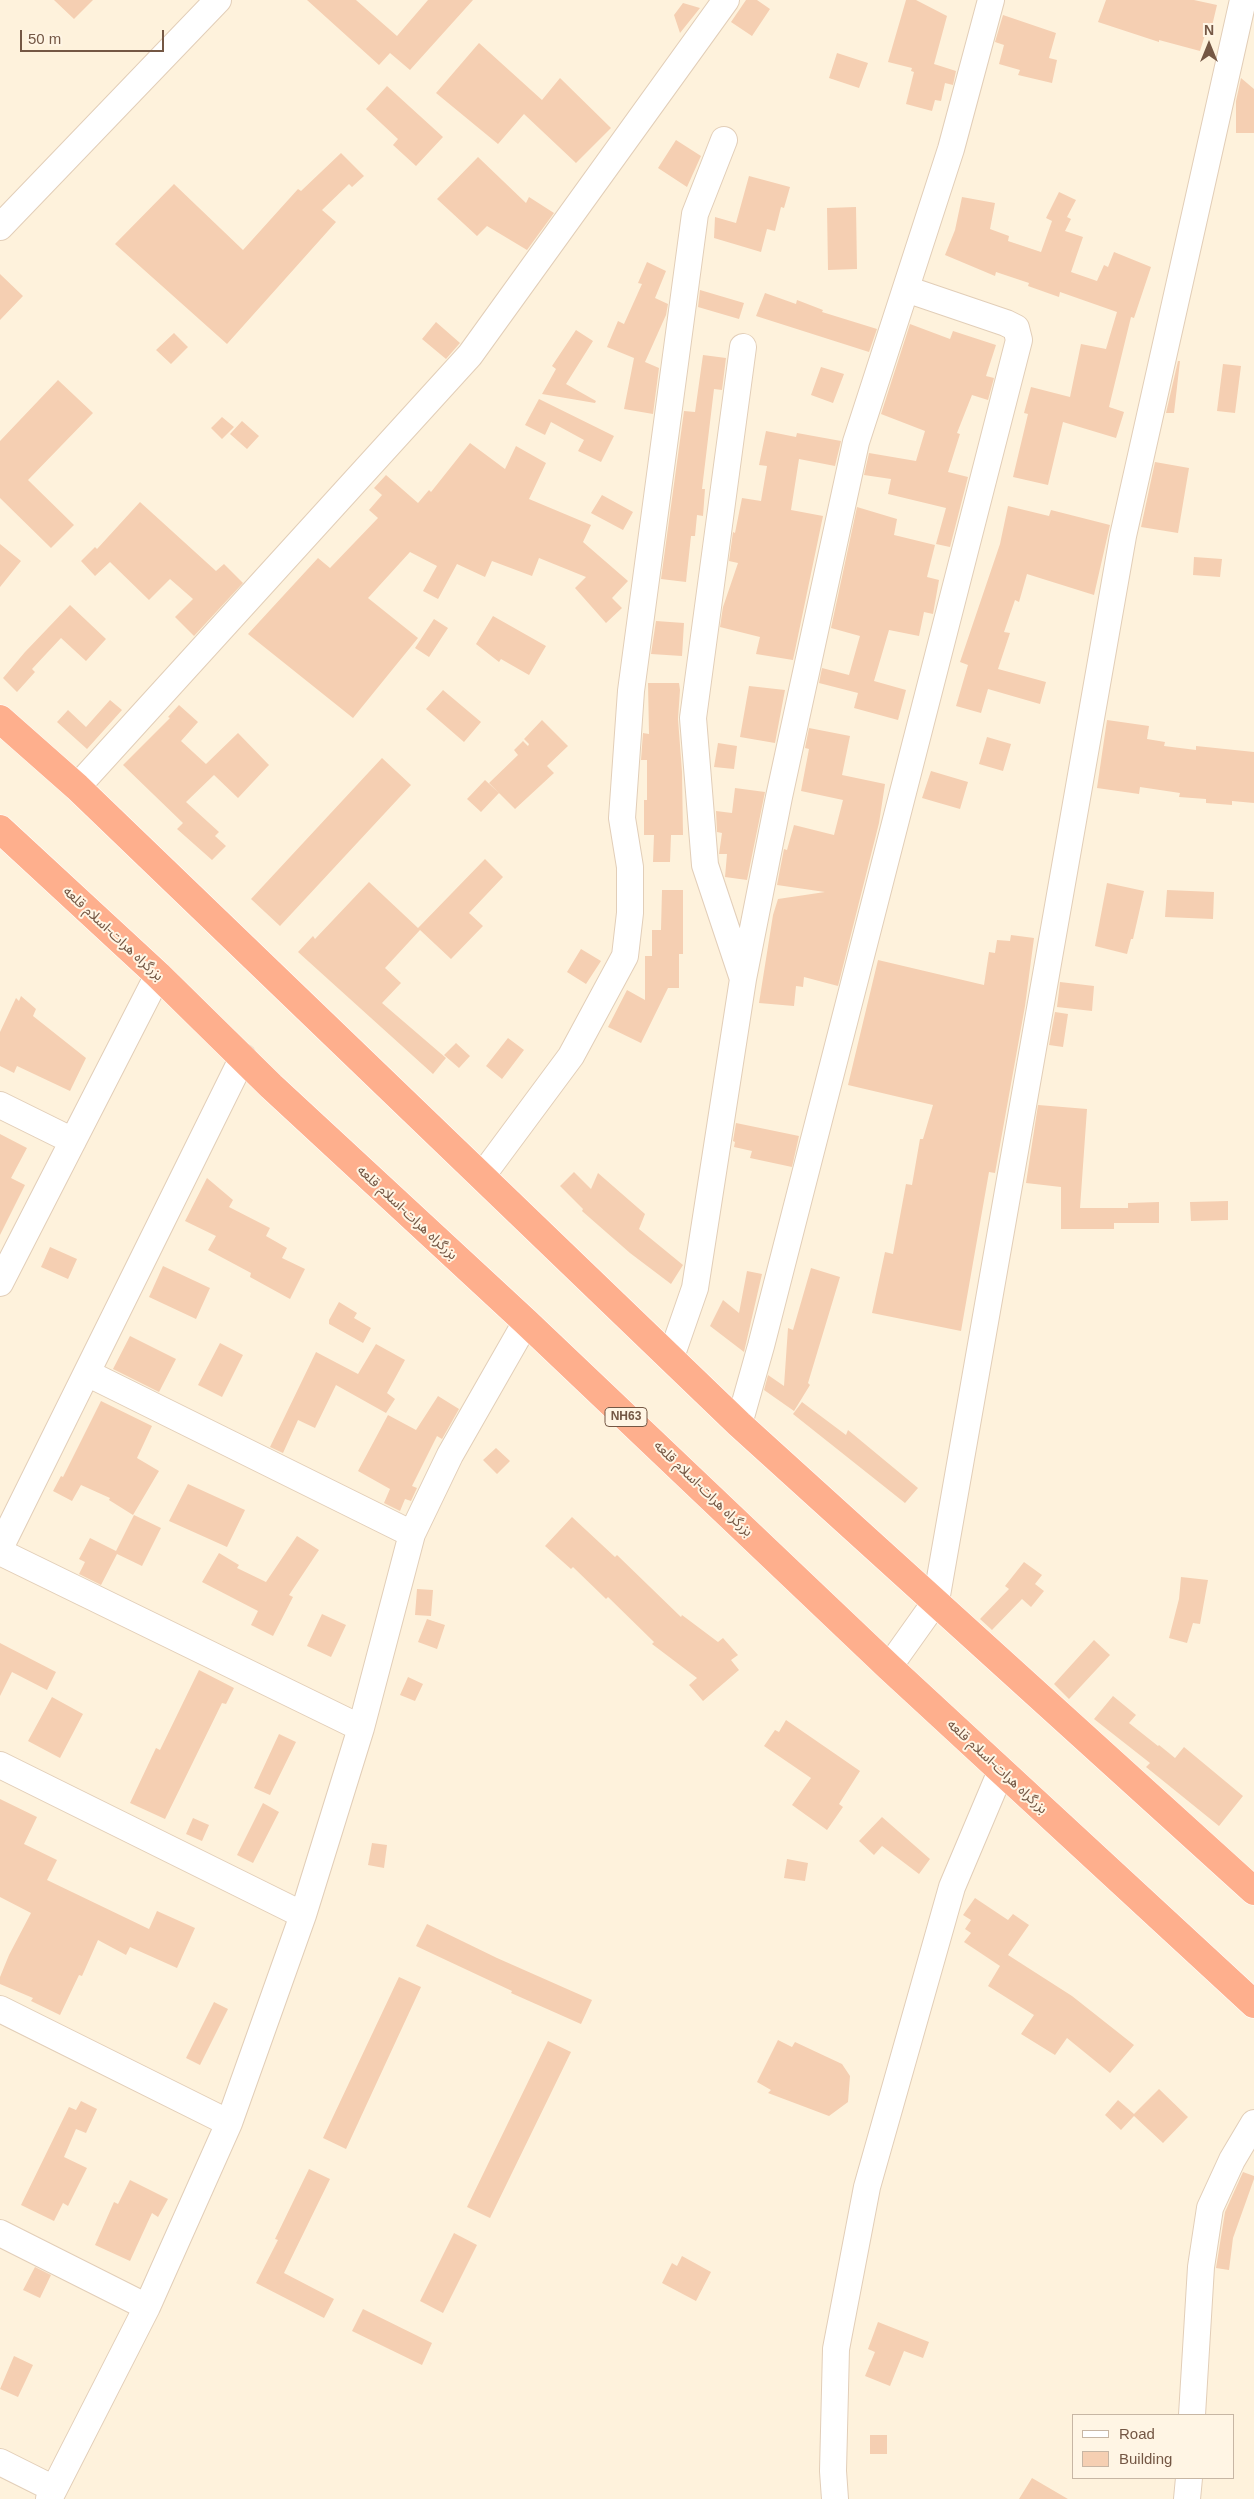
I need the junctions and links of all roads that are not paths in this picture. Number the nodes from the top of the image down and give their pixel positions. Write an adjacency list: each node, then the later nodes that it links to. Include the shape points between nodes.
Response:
1 (218, 0): 6 (street)
2 (726, 0): 10 (street, via 470,355)
3 (991, 0): 7 (street, via 951,149)
4 (1243, 0): 26 (street, via 1122,536)
5 (724, 140): 17 (street, via 695,214 632,691 622,818 630,867 630,913 625,956 571,1056)
6 (0, 227)
7 (906, 289): 13 (street, via 856,442); 22 (street, via 1006,323 1016,328 1019,340)
8 (743, 347): 13 (street, via 693,718 704,865)
9 (0, 719): 10 (highway)
10 (77, 787): 17 (highway)
11 (0, 829): 12 (highway, بزرگراه هرات-اسلام قلعه / NH63)
12 (158, 975): 14 (highway, بزرگراه هرات-اسلام قلعه / NH63); 16 (street)
13 (743, 979): 20 (street, via 695,1288)
14 (242, 1057): 19 (highway, بزرگراه هرات-اسلام قلعه / NH63); 21 (street)
15 (0, 1105): 16 (street)
16 (73, 1140): 18 (street)
17 (482, 1176): 20 (highway)
18 (0, 1284)
19 (526, 1322): 23 (street, via 450,1455); 27 (highway, بزرگراه هرات-اسلام قلعه / NH63)
20 (671, 1357): 22 (highway)
21 (87, 1373): 23 (street); 24 (street)
22 (739, 1424): 26 (highway)
23 (412, 1534): 28 (street)
24 (0, 1548)
25 (0, 1552): 28 (street)
26 (936, 1601): 27 (street); 31 (highway)
27 (888, 1667): 30 (highway, بزرگراه هرات-اسلام قلعه / NH63)
28 (361, 1728): 32 (street)
29 (0, 1765): 32 (street)
30 (1001, 1772): 33 (highway, بزرگراه هرات-اسلام قلعه / NH63); 43 (street, via 952,1887 867,2187 836,2349)
31 (1254, 1891)
32 (304, 1914): 35 (street)
33 (1252, 1997)
34 (0, 2009): 35 (street)
35 (229, 2123): 38 (street)
36 (1254, 2123): 39 (street, via 1232,2160 1210,2208 1201,2267)
37 (0, 2233): 38 (street)
38 (147, 2307): 42 (street)
39 (1192, 2414)
40 (0, 2462): 42 (street)
41 (1189, 2479): 44 (street)
42 (52, 2494)
43 (835, 2499)
44 (1187, 2499)

